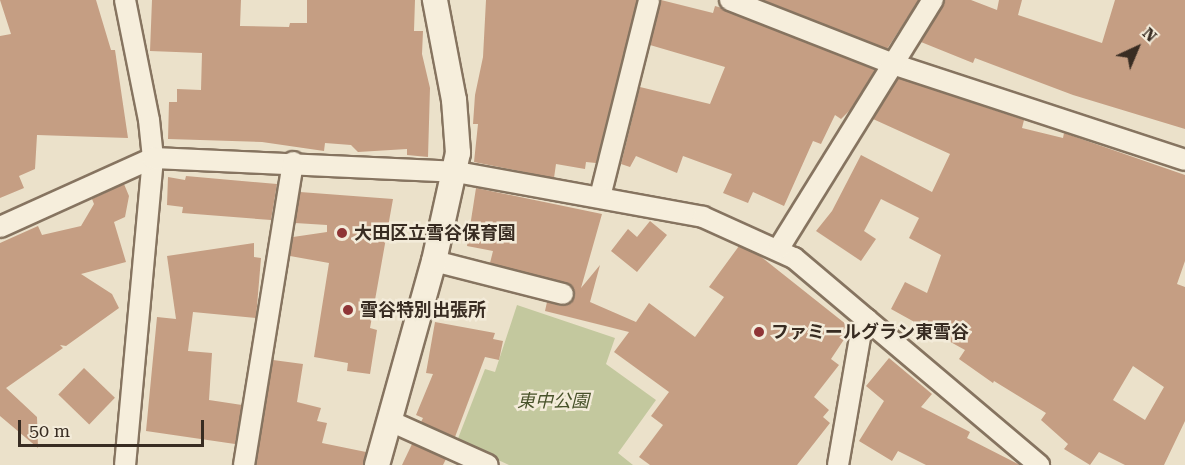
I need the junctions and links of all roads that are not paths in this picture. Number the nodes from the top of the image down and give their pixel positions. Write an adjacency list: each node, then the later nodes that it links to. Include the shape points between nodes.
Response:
1 (125, 0): 7 (street, via 150,120)
2 (435, 0): 10 (street, via 454,100)
3 (649, 0): 11 (street)
4 (730, 0): 6 (street)
5 (933, 0): 6 (street)
6 (896, 65): 8 (street); 13 (street)
7 (153, 158): 9 (street); 12 (street); 18 (street)
8 (1185, 160)
9 (293, 162): 10 (street); 19 (street)
10 (456, 172): 11 (street); 14 (street)
11 (600, 197): 13 (street, via 703,217)
12 (0, 227)
13 (779, 248): 16 (street)
14 (434, 261): 15 (street); 17 (street)
15 (563, 294)
16 (867, 319): 22 (street, via 861,332); 23 (street)
17 (390, 421): 20 (street); 21 (street)
18 (125, 465)
19 (244, 465)
20 (377, 465)
21 (488, 465)
22 (838, 465)
23 (1040, 465)

